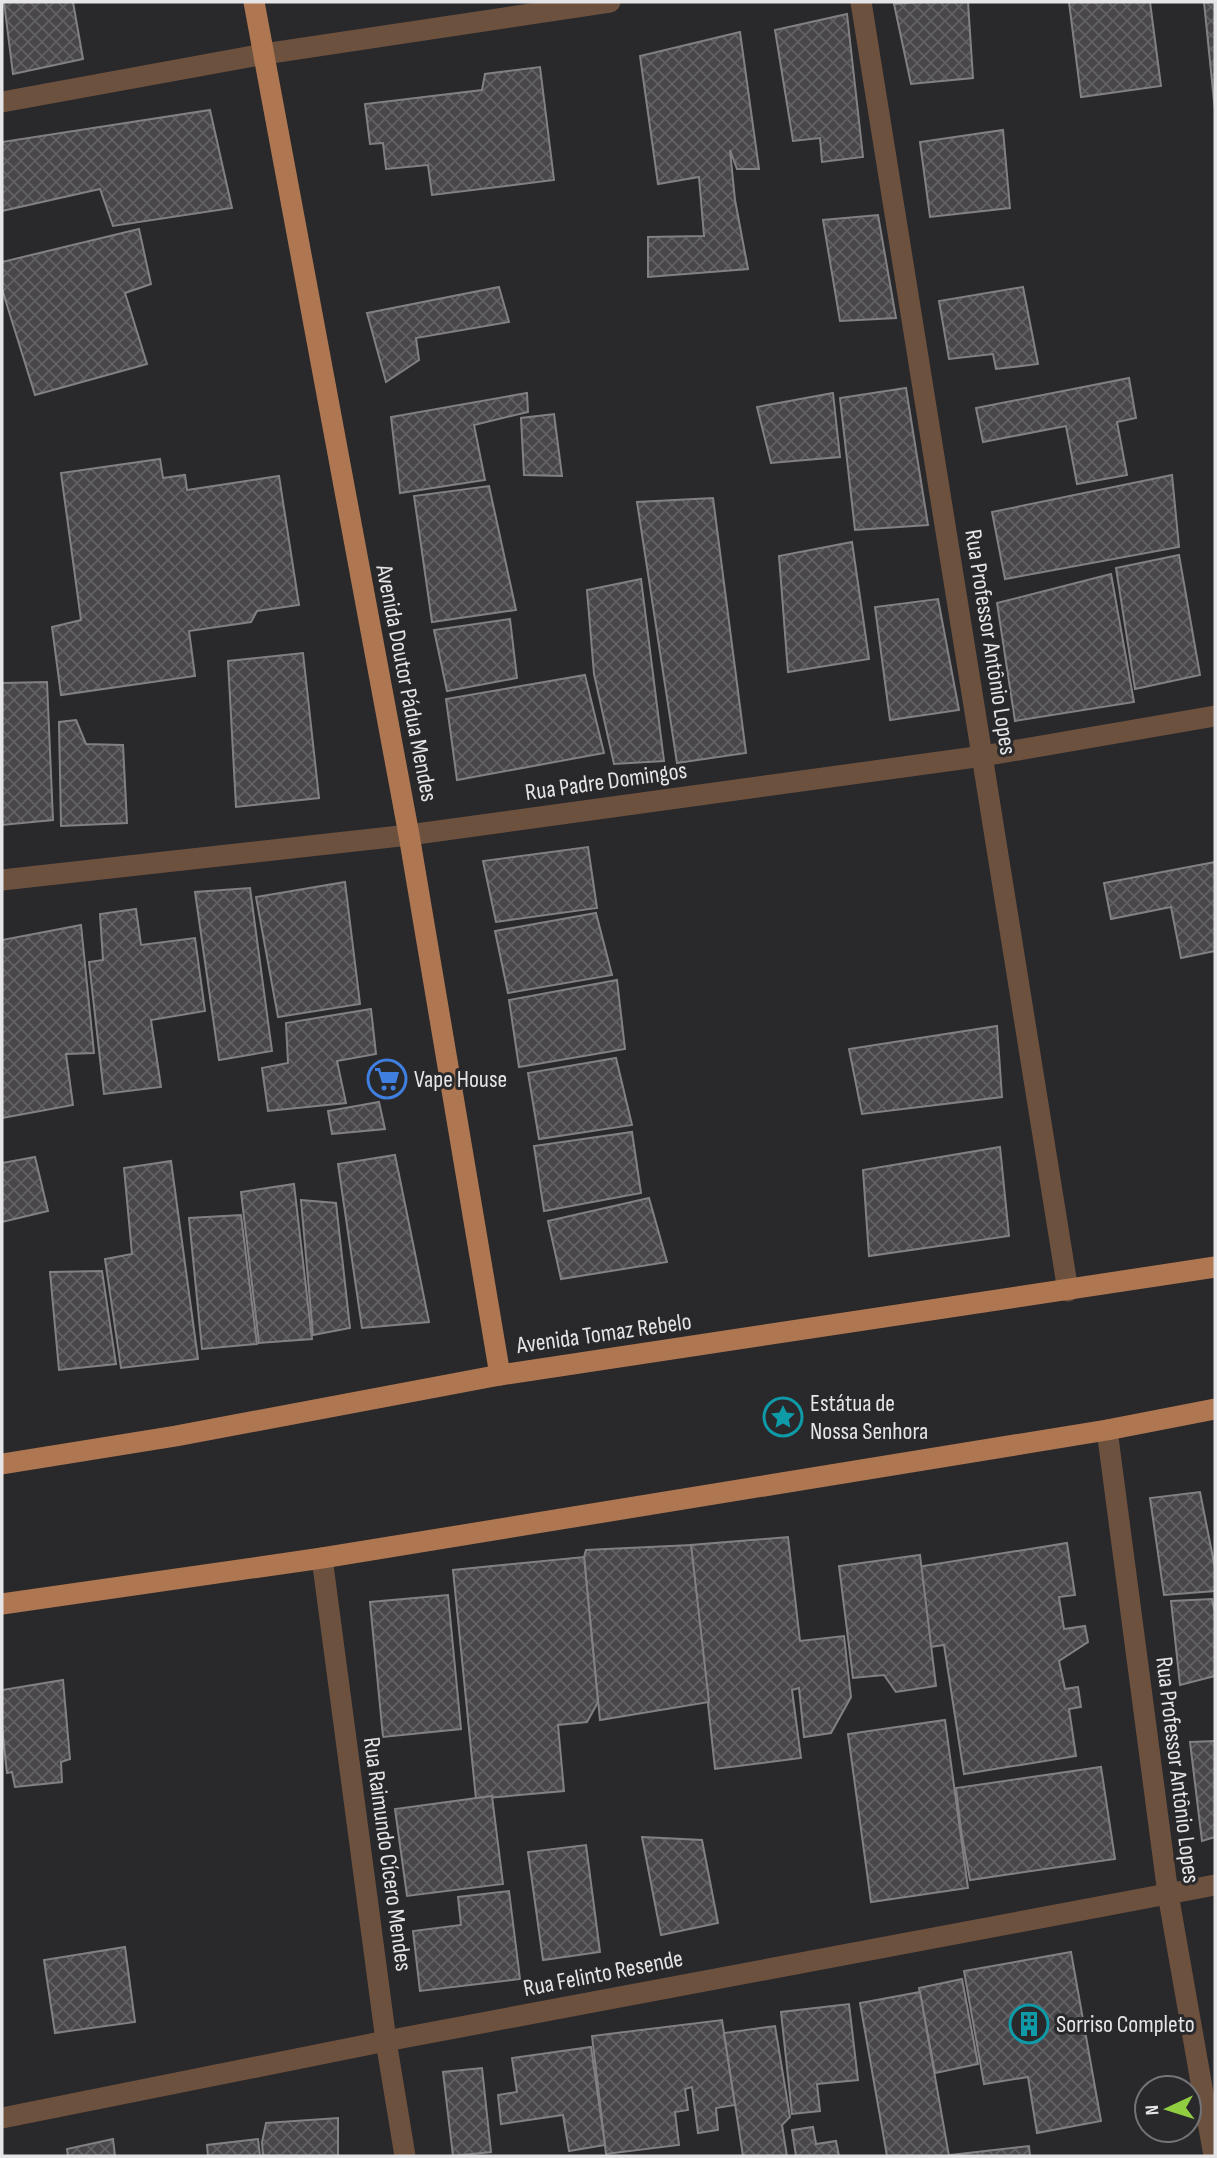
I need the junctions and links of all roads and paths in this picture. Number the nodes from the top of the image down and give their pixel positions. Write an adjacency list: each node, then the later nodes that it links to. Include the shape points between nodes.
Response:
1 (254, 2): 4 (main road, Avenida Doutor Pádua Mendes)
2 (610, 2): 4 (street)
3 (861, 2): 7 (street, Rua Professor Antônio Lopes)
4 (264, 54): 5 (street); 8 (main road, Avenida Doutor Pádua Mendes)
5 (2, 102)
6 (1215, 716): 7 (street, Rua Padre Domingos)
7 (983, 756): 8 (street, Rua Padre Domingos); 11 (street, Rua Professor Antônio Lopes)
8 (409, 835): 9 (street, Rua Padre Domingos); 12 (main road, Avenida Doutor Pádua Mendes)
9 (2, 880)
10 (1215, 1267): 11 (main road, Avenida Tomaz Rebelo)
11 (1068, 1291): 12 (main road, Avenida Tomaz Rebelo)
12 (500, 1375): 15 (main road, Avenida Tomaz Rebelo)
13 (1215, 1409): 14 (main road)
14 (1107, 1430): 16 (main road); 19 (street, Rua Professor Antônio Lopes)
15 (2, 1464)
16 (321, 1558): 17 (main road); 20 (street, Rua Raimundo Cícero Mendes)
17 (2, 1604)
18 (1215, 1885): 19 (street, Rua Felinto Resende)
19 (1168, 1894): 20 (street, Rua Felinto Resende); 23 (street, Rua Professor Antônio Lopes)
20 (386, 2041): 21 (street, Rua Felinto Resende); 22 (street, Rua Raimundo Cícero Mendes)
21 (2, 2118)
22 (405, 2156)
23 (1214, 2156)

